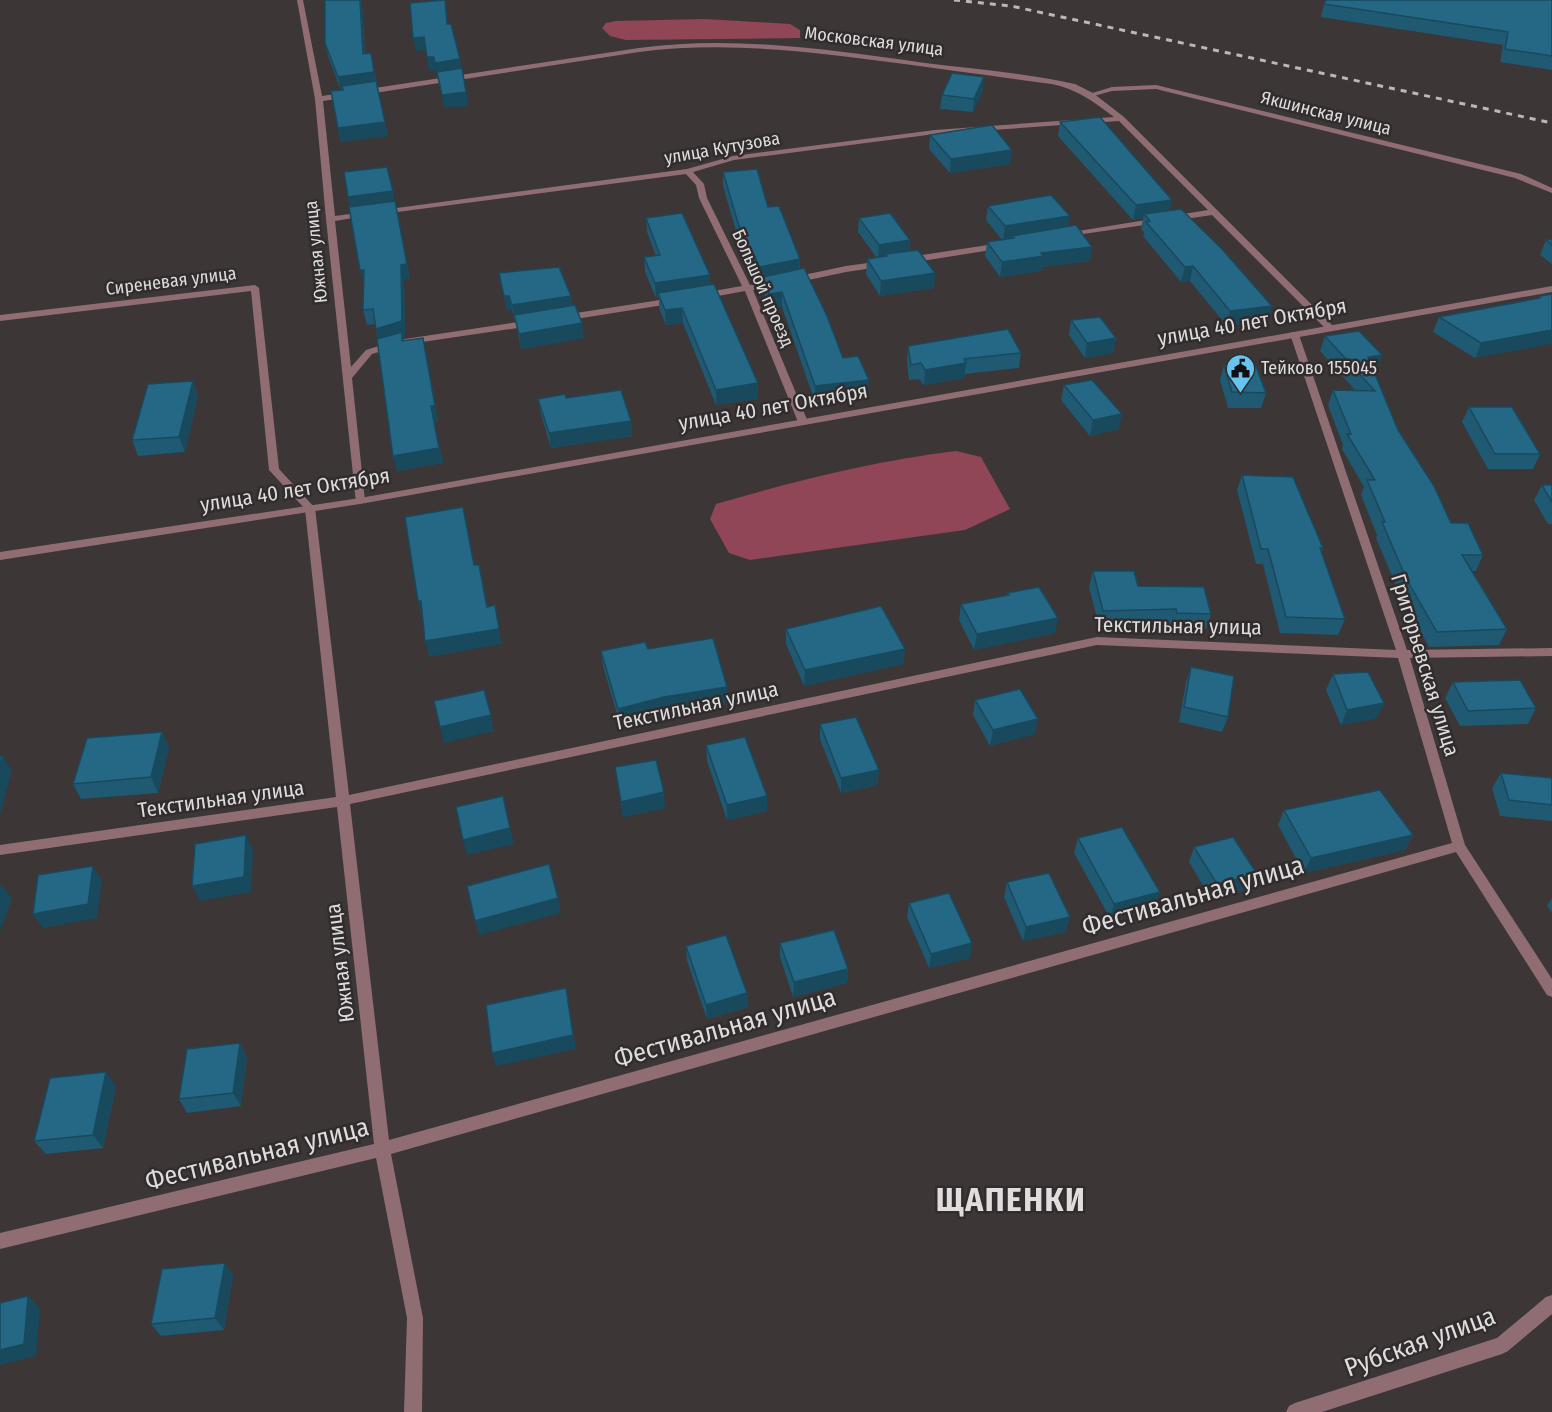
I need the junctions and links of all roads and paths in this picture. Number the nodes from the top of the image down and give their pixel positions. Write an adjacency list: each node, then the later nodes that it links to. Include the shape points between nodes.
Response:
1 (300, 0): 3 (street, Южная улица)
2 (1090, 95): 3 (street, Московская улица, via 1072,86 965,69 801,48 724,44 639,50); 4 (street, Московская улица); 6 (street, Якшинская улица, via 1112,89 1156,87 1518,176)
3 (319, 99): 8 (street, Южная улица)
4 (1121, 119): 5 (street, улица Кутузова, via 935,132 733,158); 7 (street, Московская улица)
5 (688, 171): 8 (street, улица Кутузова); 13 (street, Большой проезд, via 700,184 703,198)
6 (1552, 191)
7 (1213, 212): 9 (street); 20 (street, Московская улица)
8 (330, 219): 22 (street, Южная улица)
9 (1052, 238)
10 (1005, 245): 11 (street)
11 (902, 262)
12 (891, 263): 13 (street)
13 (748, 289): 15 (street); 23 (street, Большой проезд)
14 (1552, 289): 20 (street, улица 40 лет Октября)
15 (690, 298)
16 (678, 300): 18 (street)
17 (0, 318): 25 (street, Сиреневая улица, via 255,288 274,470)
18 (550, 320)
19 (539, 322): 22 (street, via 401,342 369,352)
20 (1330, 328): 21 (street, улица 40 лет Октября)
21 (1295, 334): 23 (street, улица 40 лет Октября); 28 (street, Григорьевская улица)
22 (347, 378): 24 (street, Южная улица)
23 (803, 422): 24 (street, улица 40 лет Октября)
24 (360, 501): 25 (street, улица 40 лет Октября)
25 (310, 508): 26 (street, улица 40 лет Октября); 29 (street, Южная улица)
26 (0, 556)
27 (1552, 652): 28 (street, Текстильная улица)
28 (1403, 654): 29 (street, Текстильная улица, via 1097,640); 30 (street, Григорьевская улица)
29 (342, 801): 31 (street, Текстильная улица); 33 (street, Южная улица)
30 (1460, 846): 32 (street, Григорьевская улица); 33 (street, Фестивальная улица)
31 (0, 850)
32 (1552, 991)
33 (382, 1149): 34 (street, Фестивальная улица); 36 (street, Южная улица, via 415,1318)
34 (0, 1241)
35 (1552, 1303): 37 (street, Рубская улица, via 1502,1345)
36 (413, 1412)
37 (1295, 1412)

